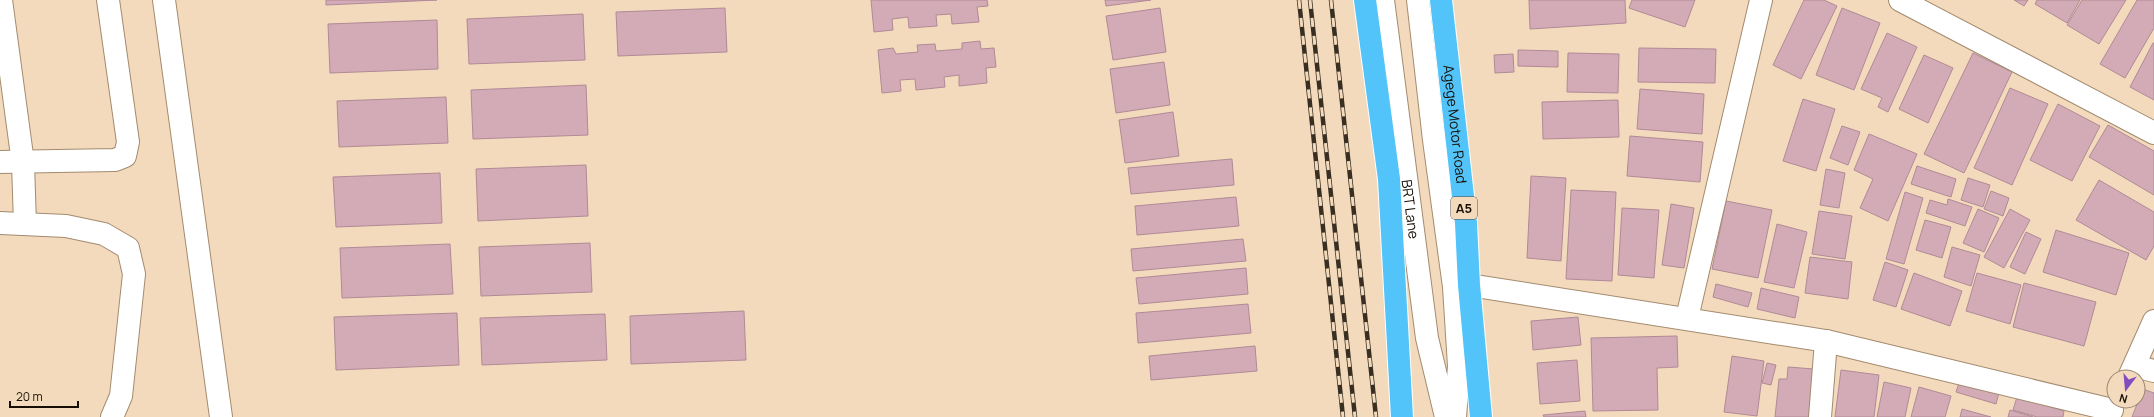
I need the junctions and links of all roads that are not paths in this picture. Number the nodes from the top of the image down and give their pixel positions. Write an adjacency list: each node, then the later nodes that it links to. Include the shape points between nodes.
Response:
1 (2, 0): 12 (street)
2 (108, 0): 12 (street, via 128,142 125,156 115,160)
3 (164, 0): 22 (street)
4 (1365, 0): 23 (highway, via 1388,180)
5 (1383, 0): 24 (street, BRT Lane, via 1427,338)
6 (1418, 0): 25 (street, via 1454,287 1459,366)
7 (1441, 0): 15 (highway, Agege Motor Road / A5, via 1466,223)
8 (1761, 0): 16 (street)
9 (1900, 0): 10 (street)
10 (2154, 134)
11 (0, 162): 12 (street)
12 (23, 163): 14 (street)
13 (0, 222): 14 (street)
14 (25, 224): 21 (street, via 66,226 104,234 128,248 134,274 121,396)
15 (1469, 284): 16 (street); 26 (highway, Agege Motor Road / A5)
16 (1687, 318): 18 (street)
17 (2154, 321): 19 (street)
18 (1826, 341): 20 (street); 27 (street)
19 (2140, 369)
20 (2113, 410)
21 (112, 417)
22 (221, 417)
23 (1402, 417)
24 (1446, 417)
25 (1455, 417)
26 (1481, 417)
27 (1820, 417)

